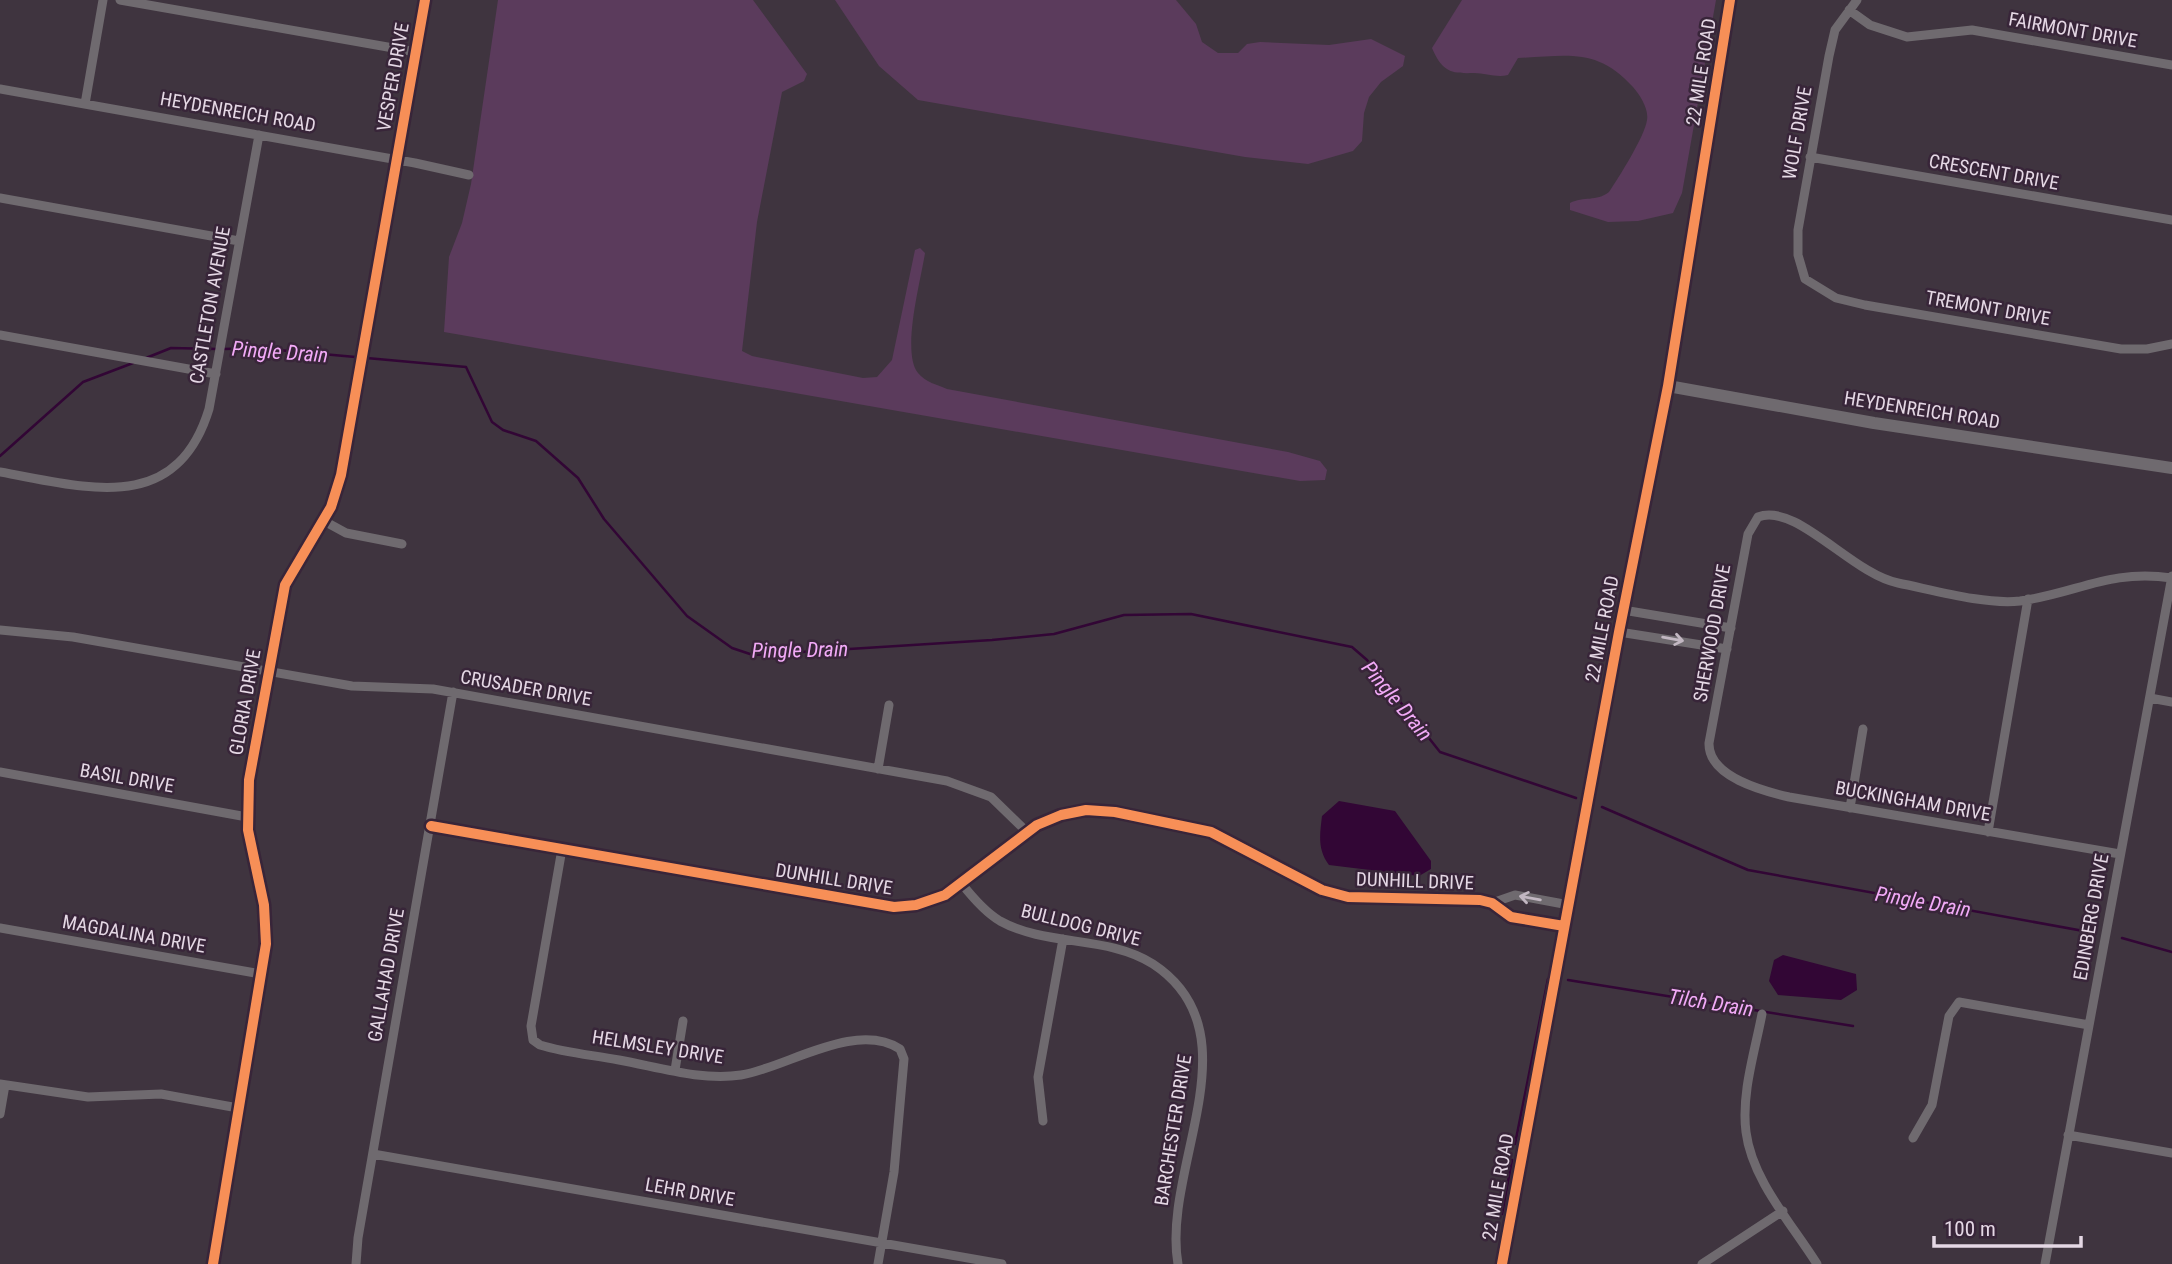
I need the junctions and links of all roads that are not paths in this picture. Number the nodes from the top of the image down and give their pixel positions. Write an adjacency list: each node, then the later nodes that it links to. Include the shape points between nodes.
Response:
1 (103, 0): 10 (street)
2 (120, 0): 7 (street)
3 (425, 0): 7 (street, VESPER DRIVE)
4 (1730, 0): 22 (street, 22 MILE ROAD)
5 (1857, 0): 6 (street, WOLF DRIVE)
6 (1849, 10): 8 (street, FAIRMONT DRIVE, via 1870,25 1899,36 1964,29); 12 (street, WOLF DRIVE, via 1832,40)
7 (416, 51): 13 (street, VESPER DRIVE)
8 (2172, 65)
9 (0, 89): 10 (street, HEYDENREICH ROAD)
10 (85, 104): 11 (street, HEYDENREICH ROAD)
11 (259, 135): 13 (street, HEYDENREICH ROAD); 17 (street, CASTLETON AVENUE)
12 (1810, 157): 16 (street, CRESCENT DRIVE); 18 (street, WOLF DRIVE, via 1798,230 1798,255)
13 (397, 159): 14 (street, HEYDENREICH ROAD); 25 (street, GLORIA DRIVE, via 341,475)
14 (468, 175)
15 (0, 198): 17 (street)
16 (2172, 220)
17 (239, 241): 21 (street, CASTLETON AVENUE)
18 (1805, 279): 20 (street, TREMONT DRIVE, via 1836,298 1865,305 2121,349)
19 (0, 335): 21 (street)
20 (2171, 346)
21 (216, 373): 24 (street, CASTLETON AVENUE, via 200,434 186,455 170,470 141,485 108,490)
22 (1668, 386): 23 (street, HEYDENREICH ROAD, via 1874,423); 29 (street, 22 MILE ROAD)
23 (2172, 467)
24 (0, 472)
25 (324, 521): 26 (street, via 346,533); 34 (street, GLORIA DRIVE, via 285,585)
26 (402, 544)
27 (2172, 577): 28 (street, via 2124,575); 36 (street, EDINBERG DRIVE)
28 (2028, 599): 30 (street, SHERWOOD DRIVE, via 1997,601 1886,581 1856,565 1800,523 1780,515 1758,517 1748,534); 47 (street)
29 (1623, 610): 30 (street); 32 (street, 22 MILE ROAD)
30 (1731, 628): 33 (street, SHERWOOD DRIVE)
31 (0, 630): 34 (street, CRUSADER DRIVE, via 65,635)
32 (1619, 632): 33 (street, one-way to 33); 52 (street, 22 MILE ROAD)
33 (1727, 649): 40 (street, SHERWOOD DRIVE, via 1709,743)
34 (268, 672): 35 (street, CRUSADER DRIVE, via 352,686); 44 (street, GLORIA DRIVE)
35 (453, 692): 41 (street, CRUSADER DRIVE); 45 (street, GALLAHAD DRIVE)
36 (2150, 698): 37 (street); 49 (street, EDINBERG DRIVE)
37 (2172, 702)
38 (889, 705): 41 (street)
39 (1863, 729): 43 (street)
40 (1711, 757): 43 (street, BUCKINGHAM DRIVE, via 1725,771 1769,792)
41 (878, 769): 46 (street, CRUSADER DRIVE, via 959,783 981,792)
42 (0, 772): 44 (street, BASIL DRIVE)
43 (1850, 808): 47 (street, BUCKINGHAM DRIVE)
44 (247, 817): 56 (street, GLORIA DRIVE, via 266,917)
45 (430, 826): 48 (street, DUNHILL DRIVE); 69 (street, GALLAHAD DRIVE)
46 (1027, 832): 50 (street, DUNHILL DRIVE); 51 (street, DUNHILL DRIVE, via 1061,815 1102,810 1211,832 1322,890 1348,897)
47 (1987, 832): 49 (street, BUCKINGHAM DRIVE)
48 (562, 849): 50 (street, DUNHILL DRIVE, via 880,906 926,903); 61 (street, HELMSLEY DRIVE, via 531,1026 533,1040 547,1047)
49 (2120, 854): 60 (street, EDINBERG DRIVE)
50 (962, 884): 55 (street, BULLDOG DRIVE, via 1000,920)
51 (1492, 903): 52 (street, DUNHILL DRIVE, one-way to 51, via 1516,895); 53 (street, DUNHILL DRIVE, via 1511,917)
52 (1569, 905): 53 (street, 22 MILE ROAD)
53 (1564, 926): 77 (street, 22 MILE ROAD)
54 (0, 928): 56 (street, MAGDALINA DRIVE)
55 (1063, 939): 57 (street, BULLDOG DRIVE, via 1138,956 1166,975); 65 (street, via 1038,1077)
56 (261, 974): 63 (street, GLORIA DRIVE)
57 (1189, 1003): 76 (street, BARCHESTER DRIVE, via 1200,1027 1204,1061 1176,1219)
58 (1762, 1014): 70 (street, via 1745,1129 1754,1164)
59 (683, 1021): 61 (street)
60 (2089, 1025): 66 (street, EDINBERG DRIVE); 67 (street, via 1964,1002 1954,1006 1932,1105)
61 (675, 1070): 71 (street, HELMSLEY DRIVE, via 740,1075 845,1042 882,1043 900,1049 904,1059 895,1158)
62 (3, 1084): 63 (street, via 88,1097 161,1094); 64 (street)
63 (238, 1108): 72 (street, GLORIA DRIVE)
64 (0, 1114)
65 (1043, 1121)
66 (2068, 1135): 68 (street); 80 (street, EDINBERG DRIVE)
67 (1913, 1138)
68 (2172, 1153)
69 (373, 1154): 71 (street, LEHR DRIVE); 73 (street, GALLAHAD DRIVE)
70 (1783, 1211): 78 (street); 79 (street)
71 (882, 1243): 74 (street); 75 (street, LEHR DRIVE)
72 (213, 1264)
73 (356, 1264)
74 (878, 1264)
75 (1002, 1264)
76 (1178, 1264)
77 (1502, 1264)
78 (1702, 1264)
79 (1817, 1264)
80 (2045, 1264)

